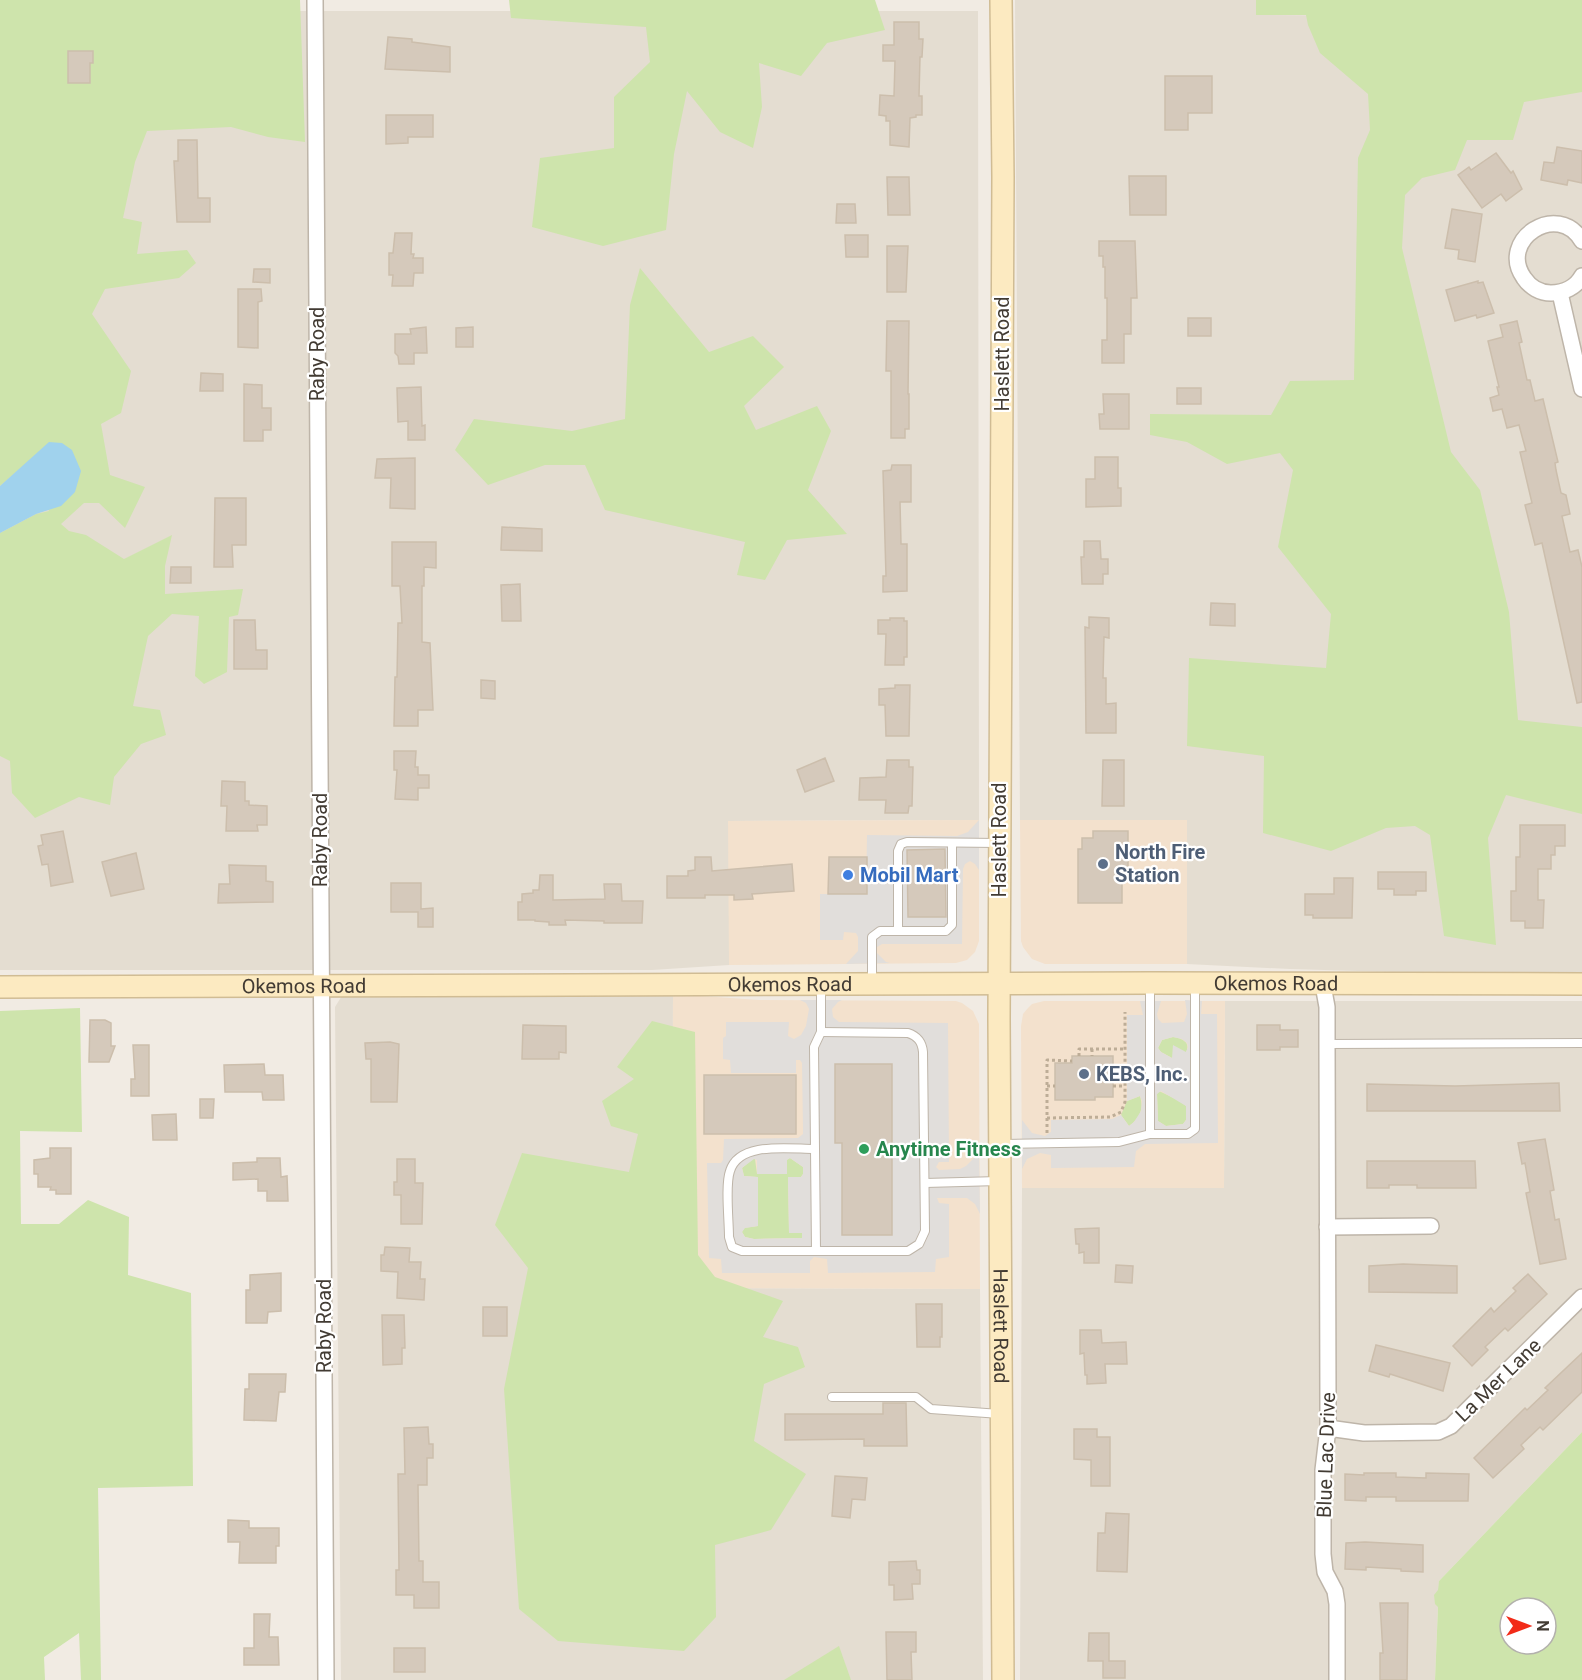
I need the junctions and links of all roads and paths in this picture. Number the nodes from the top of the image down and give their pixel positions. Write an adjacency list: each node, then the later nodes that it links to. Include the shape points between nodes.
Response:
1 (315, 0): 20 (street, Raby Road)
2 (1001, 0): 8 (main road, Haslett Road)
3 (1582, 241): 5 (street, via 1572,230 1551,224 1539,226 1522,241 1518,251 1521,274 1537,290)
4 (1582, 276): 5 (street)
5 (1560, 292): 6 (street)
6 (1582, 389)
7 (952, 843): 8 (lane); 9 (lane, via 901,844); 13 (lane, via 950,929)
8 (999, 843): 14 (main road, Haslett Road)
9 (898, 874): 10 (lane); 11 (lane)
10 (908, 874)
11 (898, 903): 12 (lane); 13 (lane)
12 (908, 903)
13 (898, 932): 18 (lane, via 880,932 872,937)
14 (999, 983): 15 (main road, Okemos Road); 18 (main road, Okemos Road); 37 (main road, Haslett Road)
15 (1150, 983): 16 (main road, Okemos Road); 36 (lane)
16 (1195, 983): 21 (main road, Okemos Road); 36 (lane, via 1195,1129 1188,1134)
17 (821, 984): 18 (main road, Okemos Road); 20 (main road, Okemos Road); 24 (lane)
18 (872, 984)
19 (1582, 984): 21 (main road, Okemos Road)
20 (321, 985): 22 (main road, Okemos Road); 48 (street, Raby Road)
21 (1323, 985): 26 (street, Blue Lac Drive)
22 (0, 987)
23 (1125, 1012): 28 (path)
24 (821, 1032): 38 (lane, via 814,1047); 40 (lane, via 908,1033 921,1042)
25 (1582, 1043): 26 (lane)
26 (1328, 1044): 42 (street, Blue Lac Drive)
27 (1092, 1049): 28 (path); 29 (path, via 1079,1049); 30 (path)
28 (1125, 1049): 35 (path)
29 (1079, 1056)
30 (1092, 1056)
31 (1072, 1060): 32 (path, via 1047,1060)
32 (1047, 1086): 33 (path); 35 (path, via 1047,1118 1116,1115 1125,1102)
33 (1055, 1086)
34 (1113, 1086): 35 (path)
35 (1125, 1086)
36 (1150, 1134): 37 (lane, via 1119,1142)
37 (1000, 1144): 39 (main road, Haslett Road)
38 (814, 1149): 43 (lane); 43 (lane, via 760,1149 735,1162 729,1173 729,1237 732,1247 742,1251)
39 (1000, 1181): 40 (lane); 46 (main road, Haslett Road)
40 (925, 1183): 43 (lane, via 925,1231 914,1249)
41 (1431, 1226): 42 (street)
42 (1327, 1227): 47 (street, Blue Lac Drive)
43 (816, 1251)
44 (1582, 1297): 47 (street, La Mer Lane, via 1451,1426 1438,1432 1364,1433)
45 (832, 1397): 46 (lane, via 916,1397 931,1409)
46 (1001, 1414): 49 (main road, Haslett Road)
47 (1328, 1428): 50 (street, Blue Lac Drive, via 1323,1470 1323,1554 1337,1604)
48 (326, 1680)
49 (1003, 1680)
50 (1337, 1680)

